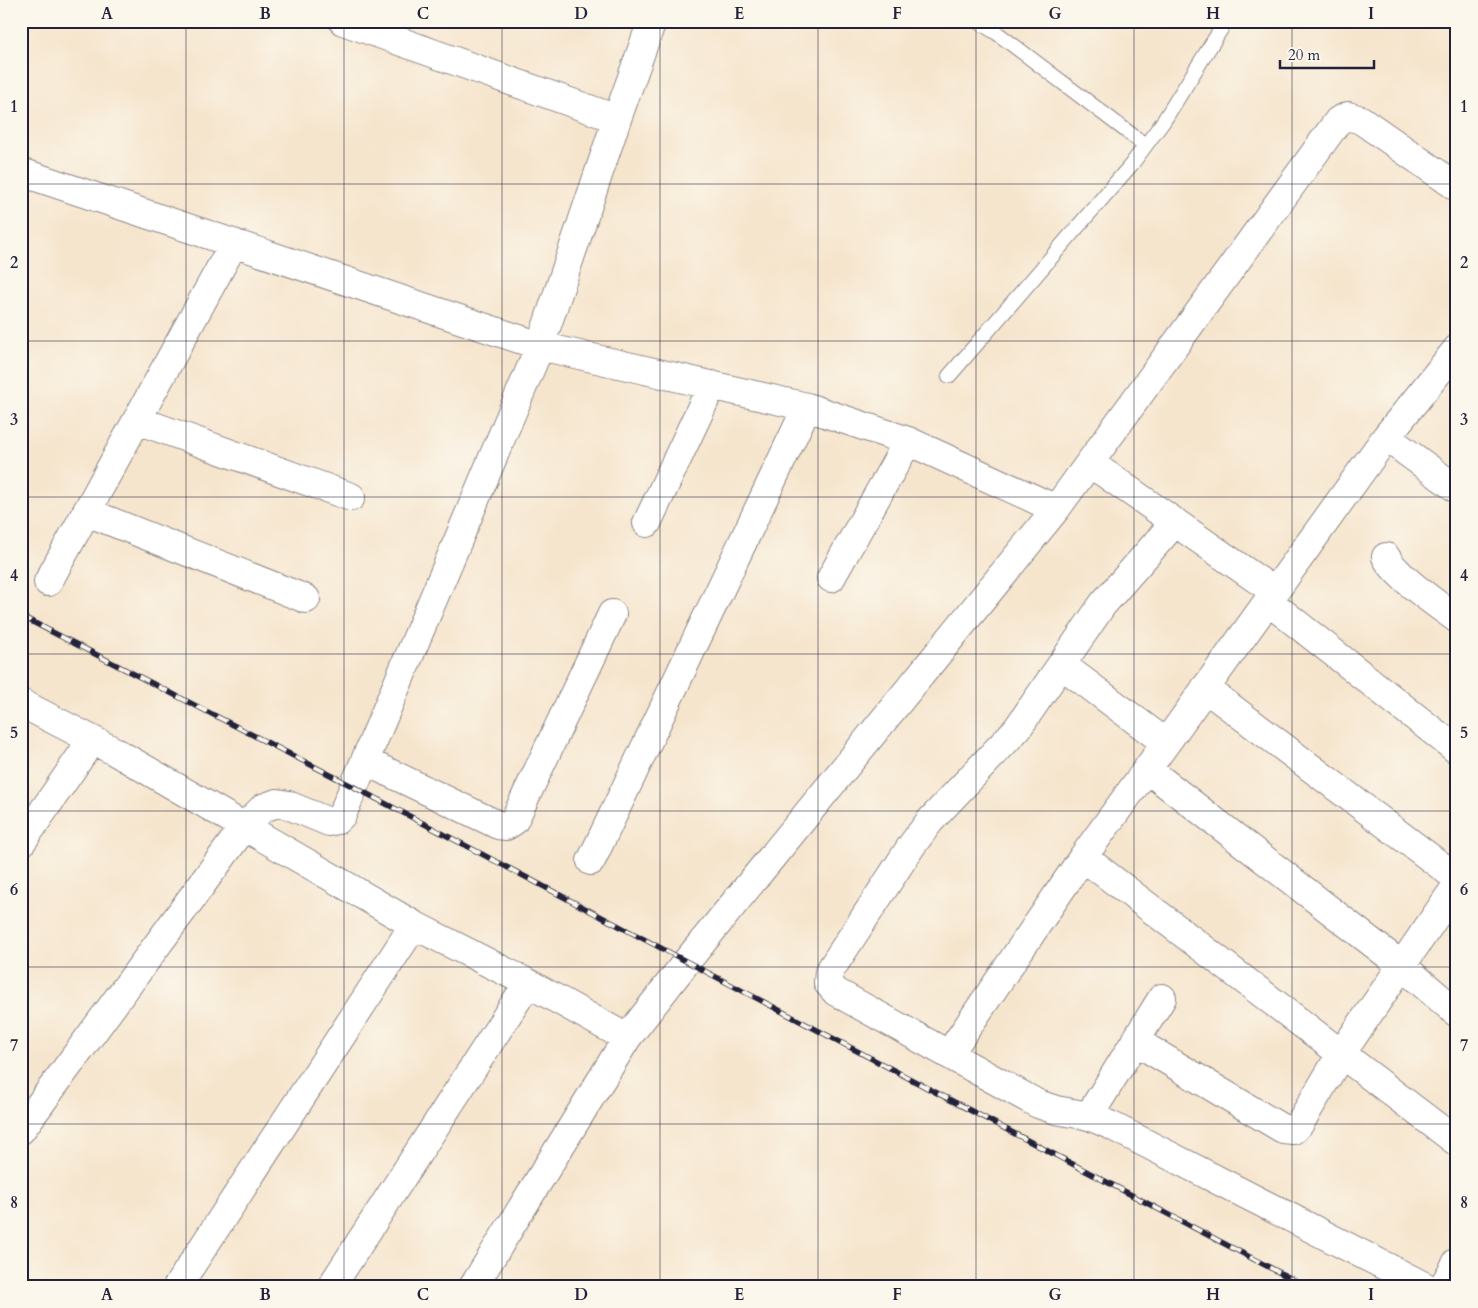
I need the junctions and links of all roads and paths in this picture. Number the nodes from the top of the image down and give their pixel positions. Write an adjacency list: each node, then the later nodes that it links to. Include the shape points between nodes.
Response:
1 (343, 21): 5 (street)
2 (652, 21): 5 (street)
3 (977, 21): 6 (lane)
4 (1226, 21): 6 (lane)
5 (617, 119): 10 (street)
6 (1145, 145): 12 (lane)
7 (21, 172): 9 (street)
8 (1457, 187): 18 (street, via 1362,120 1348,116 1338,121)
9 (234, 243): 10 (street); 15 (street)
10 (540, 346): 13 (street); 38 (street)
11 (1457, 349): 16 (street)
12 (949, 376)
13 (712, 385): 14 (street); 24 (street)
14 (807, 407): 17 (street); 43 (street)
15 (137, 420): 20 (street); 22 (street)
16 (1386, 437): 19 (street); 28 (street)
17 (908, 441): 21 (street); 26 (street)
18 (1090, 463): 21 (street); 23 (street)
19 (1457, 489)
20 (351, 497)
21 (1056, 509): 51 (street)
22 (87, 512): 27 (street); 29 (street)
23 (1174, 522): 28 (street); 32 (street, via 1103,604)
24 (647, 524)
25 (1386, 557): 31 (street, via 1399,574)
26 (831, 578)
27 (48, 582)
28 (1271, 596): 33 (street); 37 (street)
29 (306, 599)
30 (612, 614): 38 (street, via 514,821 506,826)
31 (1457, 619)
32 (1062, 666): 36 (street); 53 (street, via 1017,729 930,821 829,972 828,983 836,992)
33 (1205, 688): 36 (street); 44 (street)
34 (21, 703): 35 (street)
35 (92, 740): 40 (street); 41 (street)
36 (1166, 743): 39 (street)
37 (1457, 750)
38 (365, 761): 40 (street, via 337,820 329,822 277,803 263,808)
39 (1147, 769): 42 (street); 47 (street)
40 (244, 827): 46 (street); 56 (street)
41 (21, 843)
42 (1083, 857): 53 (street); 54 (street)
43 (591, 861)
44 (1457, 878)
45 (1457, 885): 47 (street)
46 (414, 926): 48 (street); 59 (street)
47 (1401, 965): 50 (street); 54 (street)
48 (528, 983): 51 (street); 60 (street)
49 (1162, 998): 52 (street)
50 (1457, 1013)
51 (627, 1038): 61 (street)
52 (1135, 1041): 54 (street, via 1282,1129 1293,1130); 55 (street)
53 (949, 1054): 55 (street, via 1038,1104)
54 (1341, 1054): 57 (street)
55 (1090, 1116): 62 (street)
56 (21, 1130)
57 (1457, 1142)
58 (1457, 1262): 63 (street)
59 (177, 1287)
60 (331, 1287)
61 (473, 1287)
62 (1426, 1287)
63 (1443, 1287)

